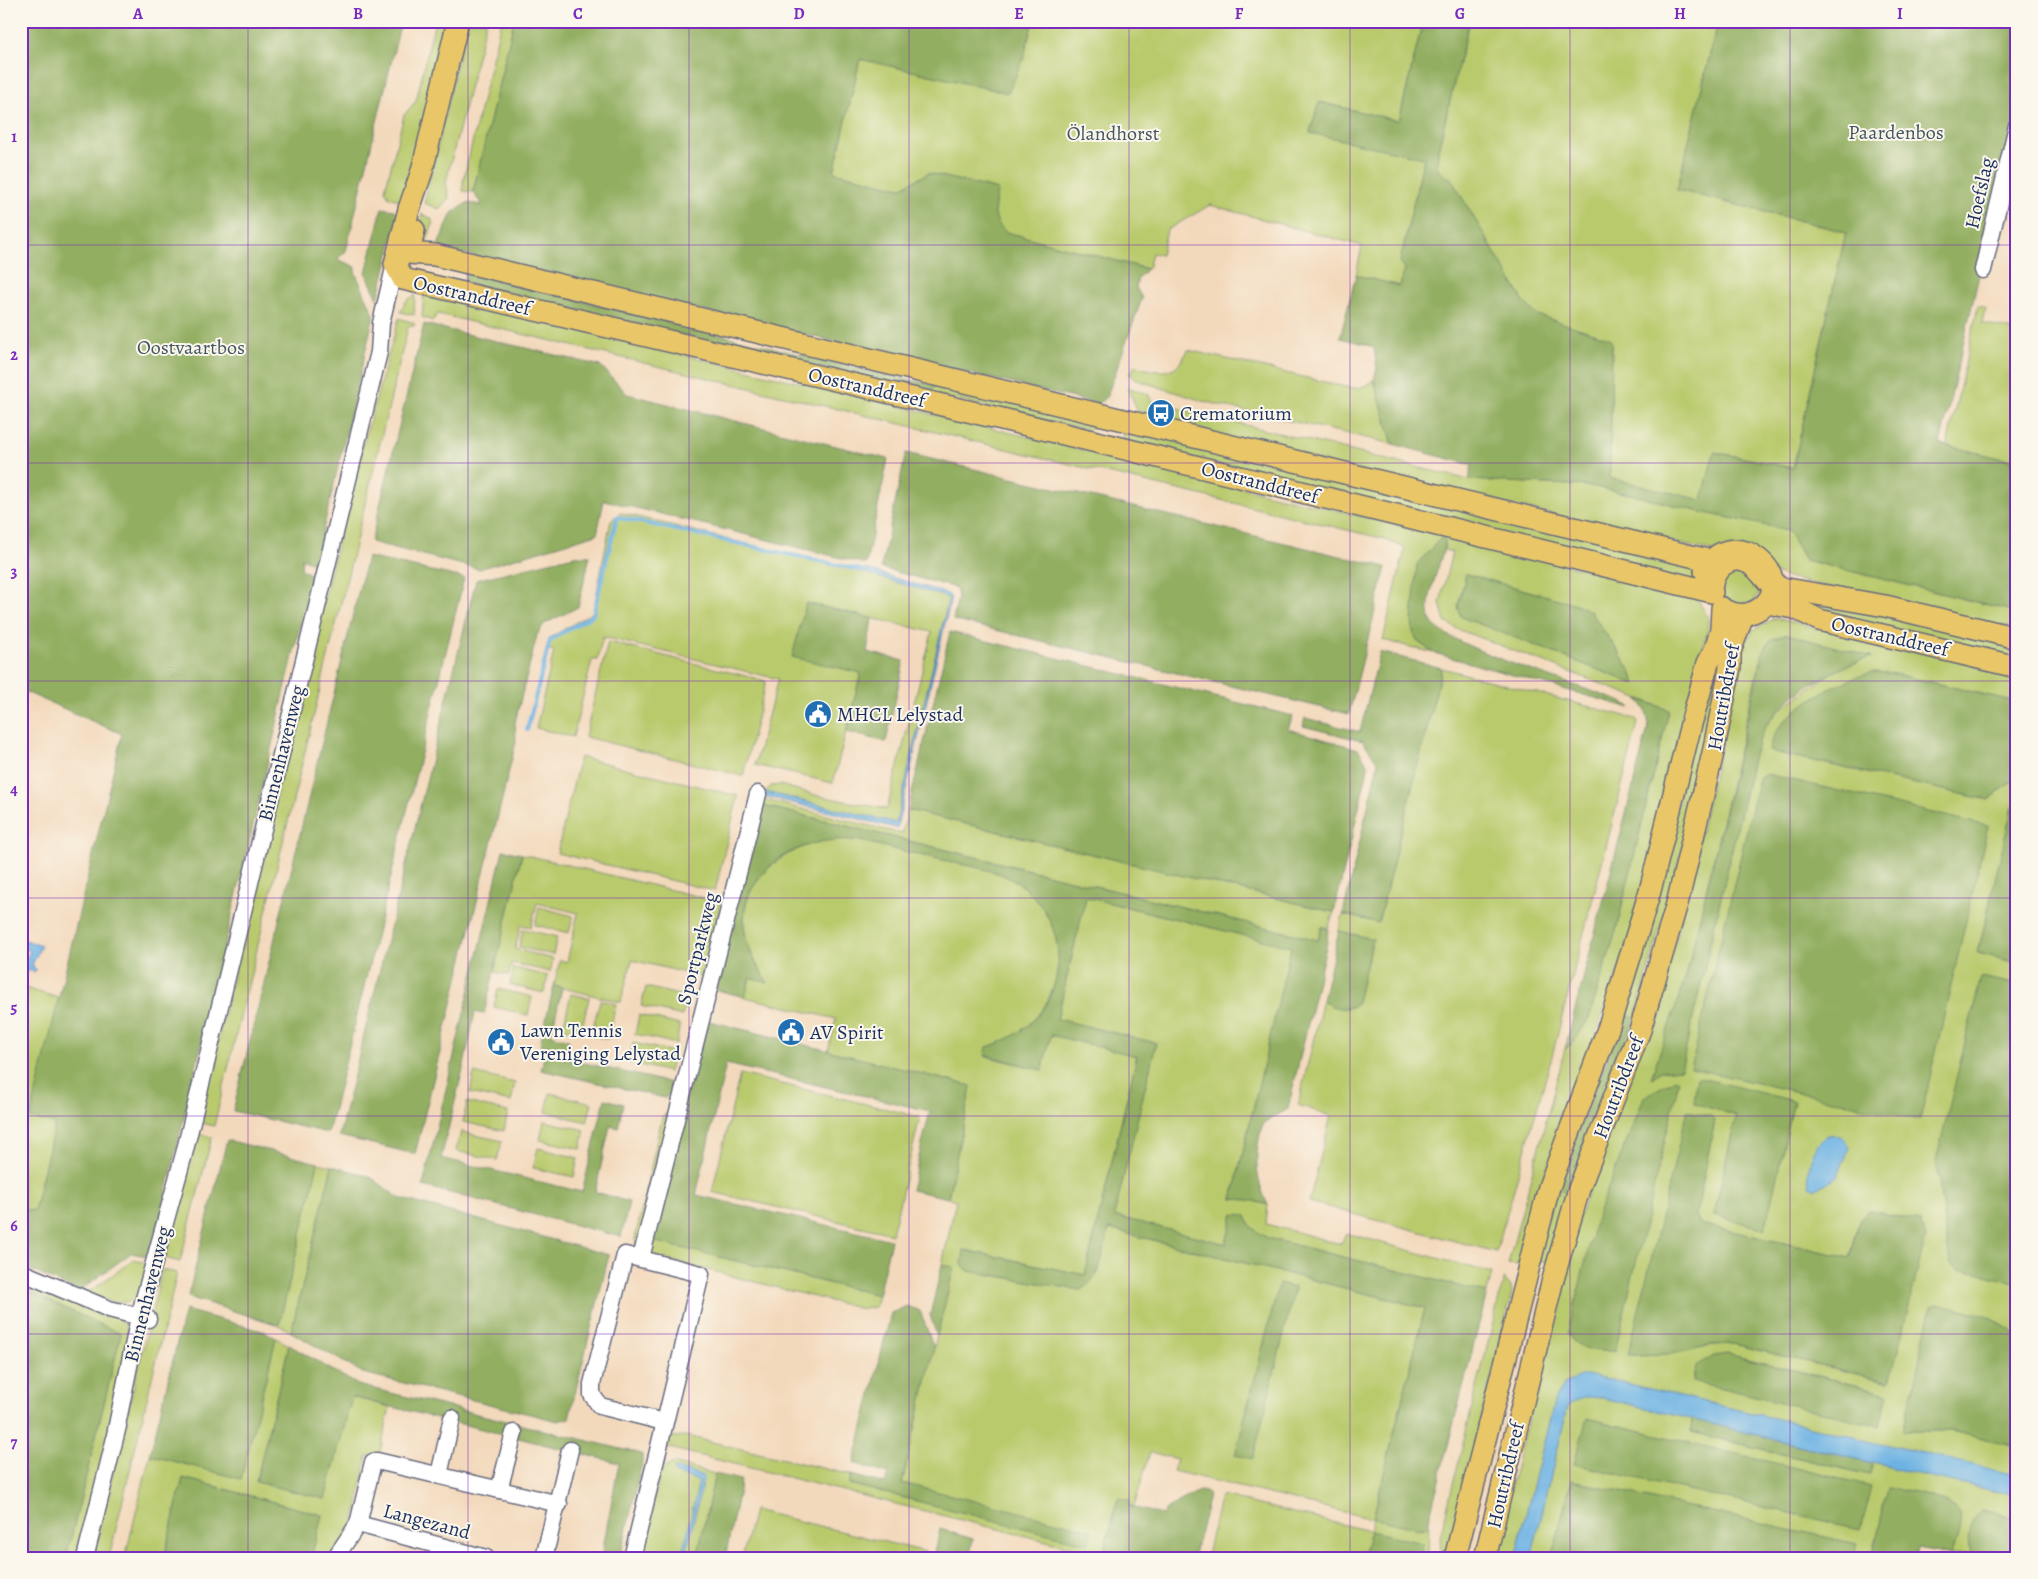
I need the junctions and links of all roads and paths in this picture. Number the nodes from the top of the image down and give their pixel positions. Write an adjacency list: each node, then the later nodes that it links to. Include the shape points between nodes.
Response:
1 (458, 21): 3 (main road, Binnenhavenweg, via 422,171 409,209)
2 (2017, 126): 4 (street, Hoefslag)
3 (402, 265): 5 (main road, Oostranddreef, via 445,258); 7 (main road, Oostranddreef); 16 (street, Binnenhavenweg, via 381,323 379,352)
4 (1983, 270)
5 (1712, 561): 6 (main road, via 1730,552 1745,551 1758,557); 7 (main road, via 1703,575)
6 (1770, 588): 7 (main road, via 1753,565 1734,560 1716,571); 8 (main road, via 1757,611); 9 (main road, Oostranddreef, via 1795,608); 10 (main road, Oostranddreef, via 1803,586 1815,592)
7 (1711, 600): 8 (main road, via 1733,614); 30 (main road, Houtribdreef, via 1721,629 1708,664 1650,891 1609,1026 1549,1187)
8 (1743, 615): 12 (main road, Houtribdreef, via 1734,636)
9 (1819, 620): 11 (main road, Oostranddreef); 12 (main road, via 1778,613 1755,622 1745,630)
10 (2017, 638)
11 (2017, 667)
12 (1730, 668): 31 (main road, Houtribdreef, via 1678,900 1640,1030 1579,1189 1552,1283)
13 (758, 794): 14 (street, Sportparkweg)
14 (641, 1258): 18 (street, via 701,1274); 18 (street, via 625,1255 592,1384 592,1395 600,1406)
15 (21, 1272): 16 (street, via 81,1298)
16 (143, 1318): 25 (street, Binnenhavenweg)
17 (452, 1418): 21 (street)
18 (664, 1422): 29 (street)
19 (514, 1433): 22 (street)
20 (570, 1450): 23 (street)
21 (439, 1475): 22 (street, Langezand); 24 (street, Langezand, via 374,1462)
22 (499, 1490): 23 (street, Langezand)
23 (559, 1504): 28 (street)
24 (358, 1524): 26 (street, Langezand); 27 (street, Langezand)
25 (85, 1558)
26 (334, 1558)
27 (486, 1558)
28 (544, 1558)
29 (632, 1558)
30 (1455, 1558)
31 (1485, 1558)

